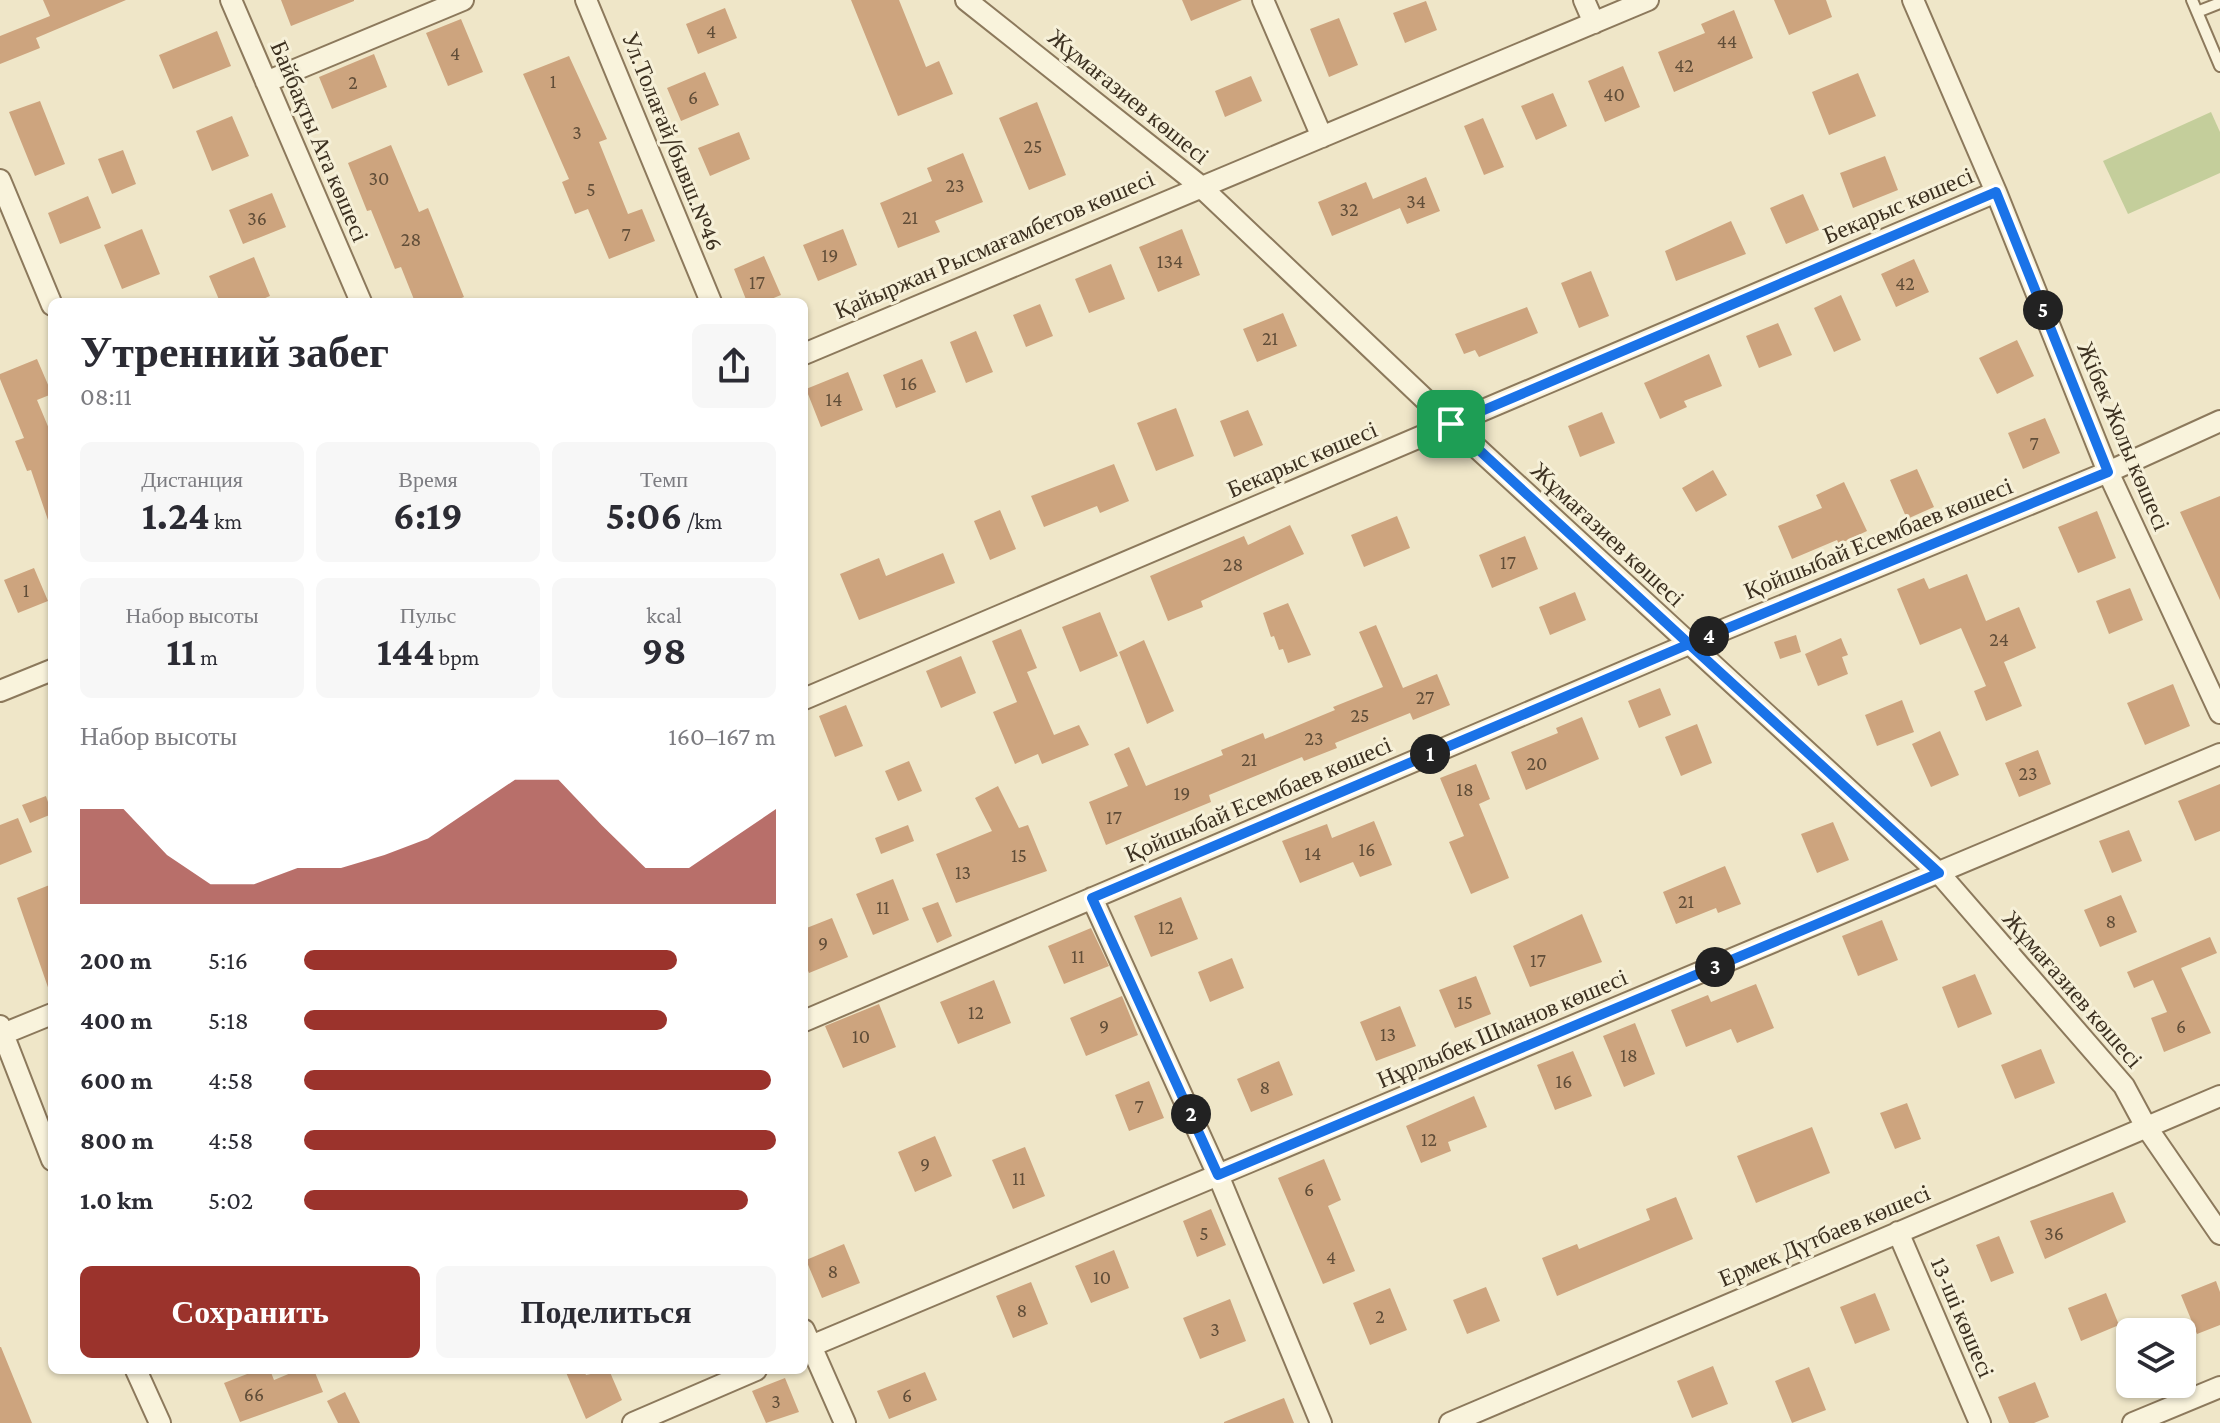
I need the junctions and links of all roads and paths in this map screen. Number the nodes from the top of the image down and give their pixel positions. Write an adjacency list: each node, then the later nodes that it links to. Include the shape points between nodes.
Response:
1 (231, 0): 14 (street, Байбақты Ата көшесі)
2 (463, 0): 14 (street)
3 (586, 0): 21 (street, Ул.Толағай/бывш.№46)
4 (966, 0): 17 (street, Жұмағазиев көшесі)
5 (1263, 0): 15 (street)
6 (1584, 0): 12 (street)
7 (1648, 0): 12 (street, Қайыржан Рысмағамбетов көшесі)
8 (1913, 0): 18 (street, Жібек Жолы көшесі)
9 (2192, 0): 11 (lane)
10 (2220, 3): 11 (lane)
11 (2197, 12): 13 (lane)
12 (1594, 23): 15 (street, Қайыржан Рысмағамбетов көшесі)
13 (2220, 66)
14 (266, 82): 20 (street, Байбақты Ата көшесі)
15 (1322, 137): 17 (street, Қайыржан Рысмағамбетов көшесі)
16 (0, 180): 19 (street)
17 (1199, 185): 22 (street, Қайыржан Рысмағамбетов көшесі); 24 (street, Жұмағазиев көшесі)
18 (1996, 192): 24 (street, Бекарыс көшесі); 25 (street, Жібек Жолы көшесі)
19 (49, 298)
20 (359, 298)
21 (709, 298)
22 (808, 352)
23 (2220, 421): 25 (street, Қойшыбай Есембаев көшесі)
24 (1451, 424): 26 (street, Жұмағазиев көшесі); 29 (street, Бекарыс көшесі)
25 (2108, 472): 26 (street, Қойшыбай Есембаев көшесі); 30 (street, Жібек Жолы көшесі)
26 (1689, 644): 32 (street, Жұмағазиев көшесі); 33 (street, Қойшыбай Есембаев көшесі)
27 (48, 672): 28 (street)
28 (0, 691)
29 (808, 697)
30 (2220, 713)
31 (2220, 754): 32 (street, Нұрлыбек Шманов көшесі)
32 (1939, 873): 38 (street, Жұмағазиев көшесі, via 2124,1086); 40 (street, Нұрлыбек Шманов көшесі)
33 (1092, 898): 35 (street, Қойшыбай Есембаев көшесі); 40 (street)
34 (48, 1015): 36 (street)
35 (808, 1019)
36 (2, 1030): 39 (street)
37 (2220, 1096): 38 (street, Ермек Дүтбаев көшесi)
38 (2145, 1125): 41 (street, Ермек Дүтбаев көшесi); 42 (street, Жұмағазиев көшесі)
39 (48, 1150)
40 (1218, 1175): 43 (street, Нұрлыбек Шманов көшесі); 51 (street)
41 (1898, 1232): 52 (street, Ермек Дүтбаев көшесi); 53 (street, 13-ші көшесi)
42 (2220, 1234)
43 (808, 1342)
44 (808, 1344): 50 (street)
45 (138, 1374): 48 (street)
46 (747, 1374): 49 (street)
47 (2220, 1387): 54 (street)
48 (160, 1423)
49 (633, 1423)
50 (845, 1423)
51 (1321, 1423)
52 (1450, 1423)
53 (1980, 1423)
54 (2133, 1423)

